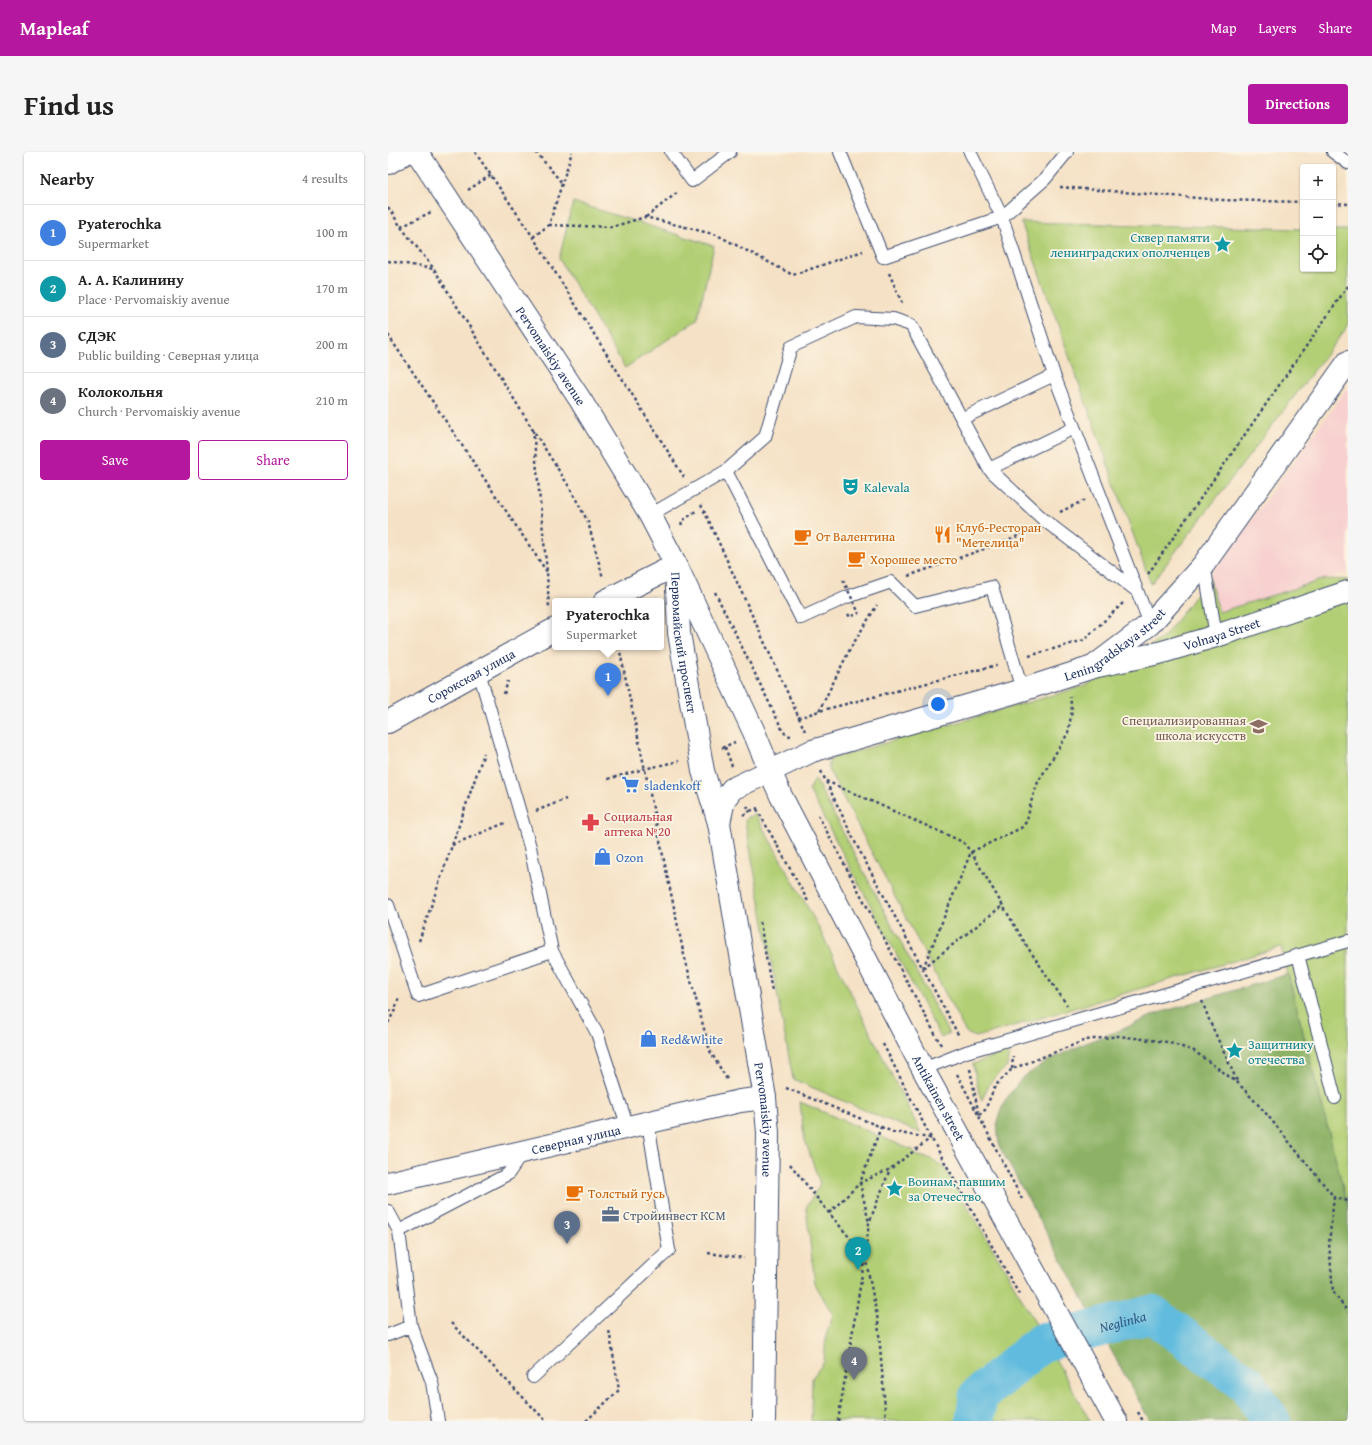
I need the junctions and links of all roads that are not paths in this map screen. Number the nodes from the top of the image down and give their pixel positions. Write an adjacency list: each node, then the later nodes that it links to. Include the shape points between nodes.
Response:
1 (407, 152): 9 (main road)
2 (416, 152): 18 (main road, Pervomaiskiy avenue, via 581,401)
3 (671, 152): 4 (lane, via 692,181)
4 (730, 152)
5 (840, 152): 11 (lane, via 883,257)
6 (970, 152): 11 (lane)
7 (1067, 152): 11 (lane, via 1038,186)
8 (1333, 152): 10 (lane)
9 (388, 163)
10 (1348, 164)
11 (1002, 216): 13 (lane)
12 (1348, 362): 19 (main road, Leningradskaya street)
13 (1054, 375): 14 (lane); 15 (lane)
14 (962, 418): 16 (lane); 17 (lane, via 911,325 893,319 856,317 791,347 765,437)
15 (1074, 428): 16 (lane); 21 (lane)
16 (989, 469): 21 (lane, via 1044,520)
17 (726, 471): 18 (lane); 29 (lane, via 801,618 847,597 891,582 915,606 992,587)
18 (650, 515): 20 (main road, Pervomaiskiy avenue)
19 (1204, 564): 24 (main road, Leningradskaya street); 26 (lane)
20 (676, 565): 23 (main road); 31 (main road, Первомайский проспект); 32 (main road, Первомайский проспект, via 679,633 703,771)
21 (1137, 591): 24 (lane)
22 (1348, 592): 26 (main road, Volnaya Street)
23 (611, 598)
24 (1150, 624): 27 (main road, Leningradskaya street)
25 (552, 632): 28 (main road, Сорокская улица)
26 (1216, 636): 27 (main road, Volnaya Street, via 1159,653)
27 (1093, 667): 29 (main road, Leningradskaya street)
28 (479, 672): 30 (main road, Сорокская улица); 35 (lane, via 530,847)
29 (1022, 690): 31 (main road, Leningradskaya street, via 812,751)
30 (388, 722)
31 (770, 771): 32 (main road, Leningradskaya street, via 732,789 724,800); 37 (main road, Antikainen street)
32 (719, 823): 38 (main road, Pervomaiskiy avenue)
33 (388, 905): 35 (lane, via 418,996)
34 (1348, 941): 36 (lane)
35 (552, 951): 40 (lane, via 597,1033)
36 (1298, 955): 37 (lane, via 966,1052); 39 (lane)
37 (924, 1070): 50 (main road, Antikainen street)
38 (765, 1098): 40 (main road, Северная улица, via 740,1101); 49 (main road, Pervomaiskiy avenue, via 768,1133)
39 (1335, 1098)
40 (638, 1126): 41 (main road, Северная улица); 47 (lane, via 669,1250)
41 (523, 1152): 42 (main road, Северная улица); 44 (lane, via 508,1174)
42 (388, 1183)
43 (388, 1211): 44 (lane)
44 (400, 1231): 45 (lane)
45 (411, 1326): 46 (lane); 48 (lane, via 432,1382)
46 (388, 1335)
47 (533, 1377)
48 (438, 1421)
49 (764, 1421)
50 (1116, 1421)

